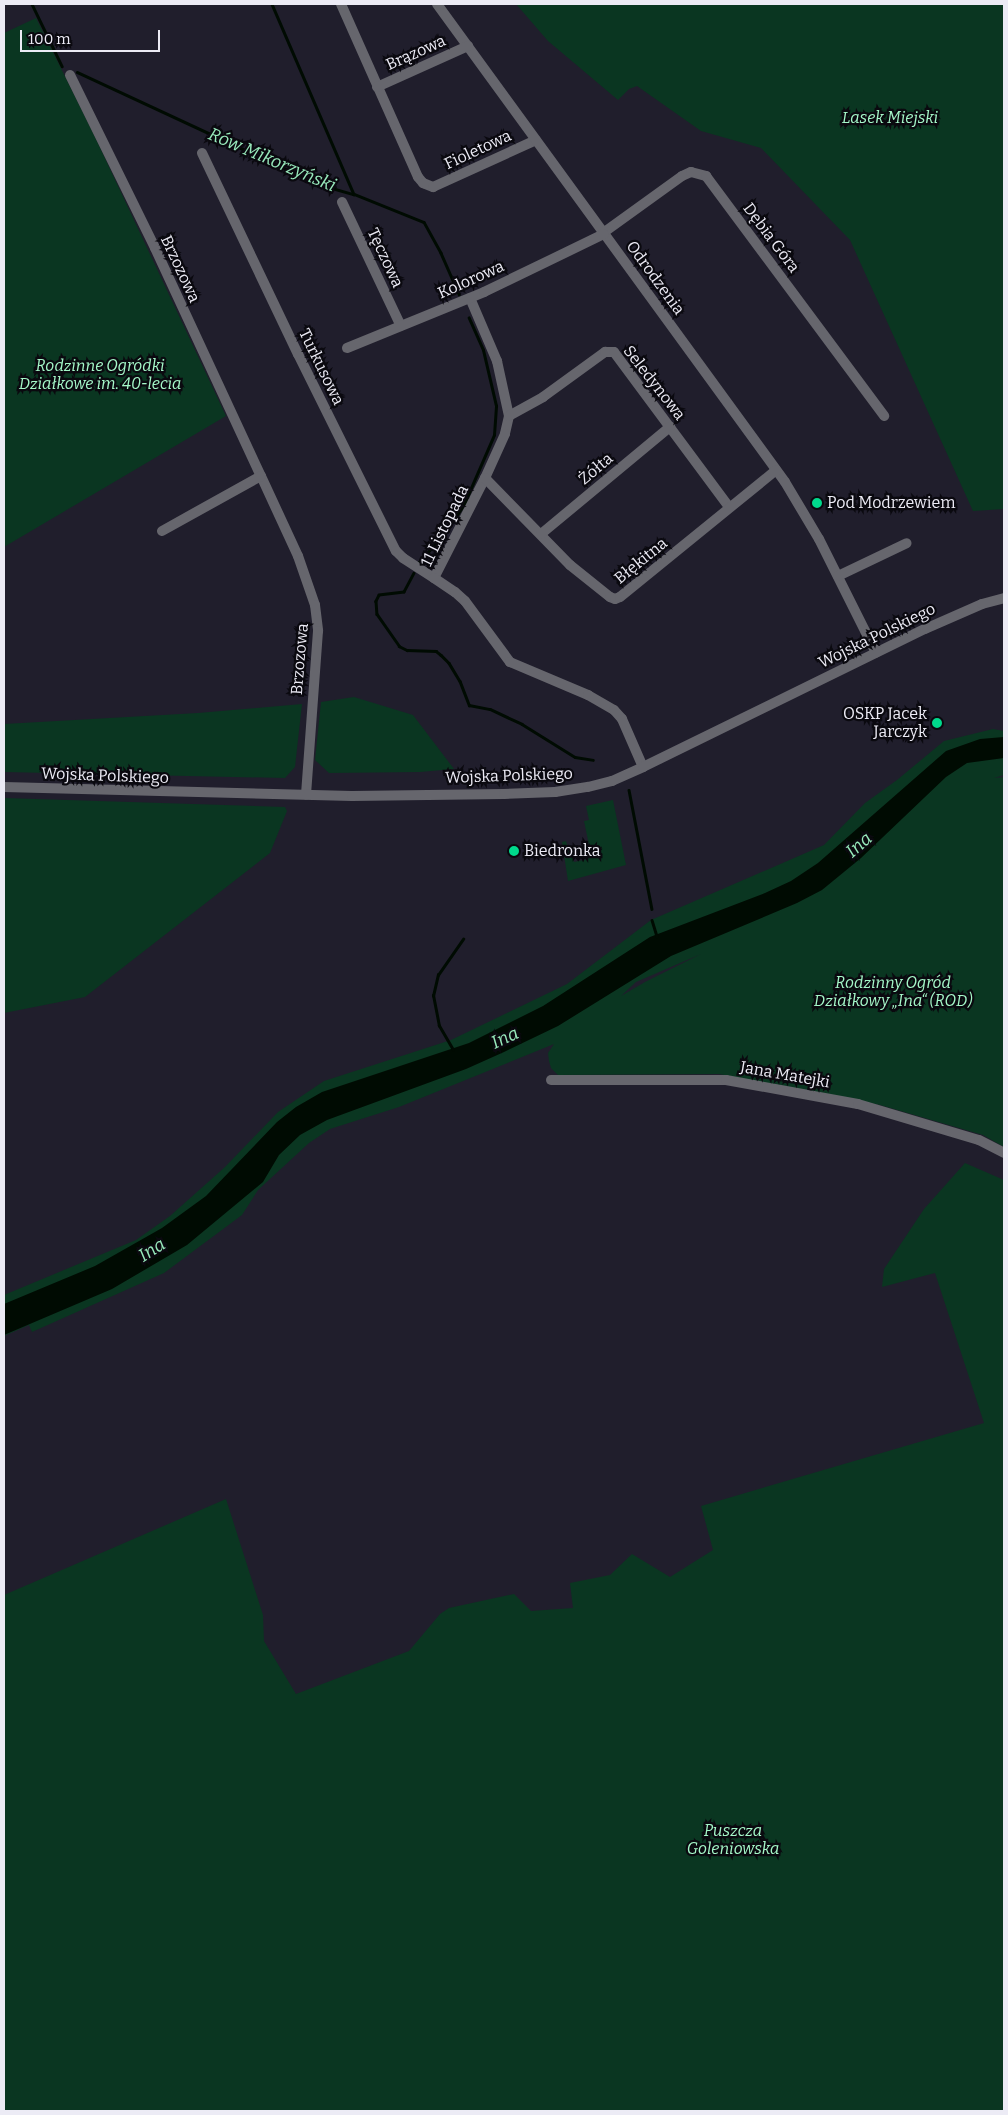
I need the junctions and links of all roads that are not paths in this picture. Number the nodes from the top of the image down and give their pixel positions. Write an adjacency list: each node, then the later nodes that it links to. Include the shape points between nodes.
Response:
1 (341, 4): 5 (street)
2 (437, 4): 3 (street, Odrodzenia)
3 (468, 46): 5 (street, Brązowa); 6 (street, Odrodzenia)
4 (70, 75): 17 (street, Brzozowa)
5 (377, 88): 6 (street, Fioletowa, via 418,176 423,183 433,187)
6 (536, 140): 9 (street, Odrodzenia)
7 (202, 153): 24 (street, Turkusowa, via 396,550)
8 (342, 202): 11 (street, Tęczowa)
9 (604, 233): 10 (street, Kolorowa); 14 (street, Dębia Góra, via 682,176 691,172 706,176); 16 (street, Odrodzenia)
10 (470, 298): 11 (street, Kolorowa); 13 (street, 11 Listopada, via 498,361)
11 (401, 326): 12 (street, Kolorowa)
12 (347, 348)
13 (509, 416): 15 (street, Seledynowa, via 519,413 610,351 620,359); 18 (street, 11 Listopada, via 505,434)
14 (884, 416)
15 (670, 427): 19 (street, Seledynowa); 21 (street, Żółta)
16 (776, 470): 19 (street, Błękitna); 23 (street, Odrodzenia)
17 (261, 476): 20 (street); 29 (street, Brzozowa, via 298,556 318,617)
18 (485, 478): 21 (street, Błękitna); 24 (street, 11 Listopada)
19 (729, 507): 21 (street, Błękitna, via 615,599 586,579)
20 (162, 531)
21 (541, 534)
22 (907, 543): 23 (street)
23 (838, 576): 26 (street, Odrodzenia)
24 (434, 578): 27 (street, 11 Listopada, via 465,601 510,662 588,695 614,710 622,719)
25 (1004, 598): 26 (street, Wojska Polskiego, via 955,615)
26 (876, 653): 27 (street, Wojska Polskiego)
27 (643, 768): 29 (street, Wojska Polskiego, via 600,784 555,792)
28 (4, 787): 29 (street, Wojska Polskiego)
29 (306, 795)
30 (551, 1080): 31 (street, Jana Matejki, via 726,1080 858,1104 978,1140)
31 (1004, 1153)

